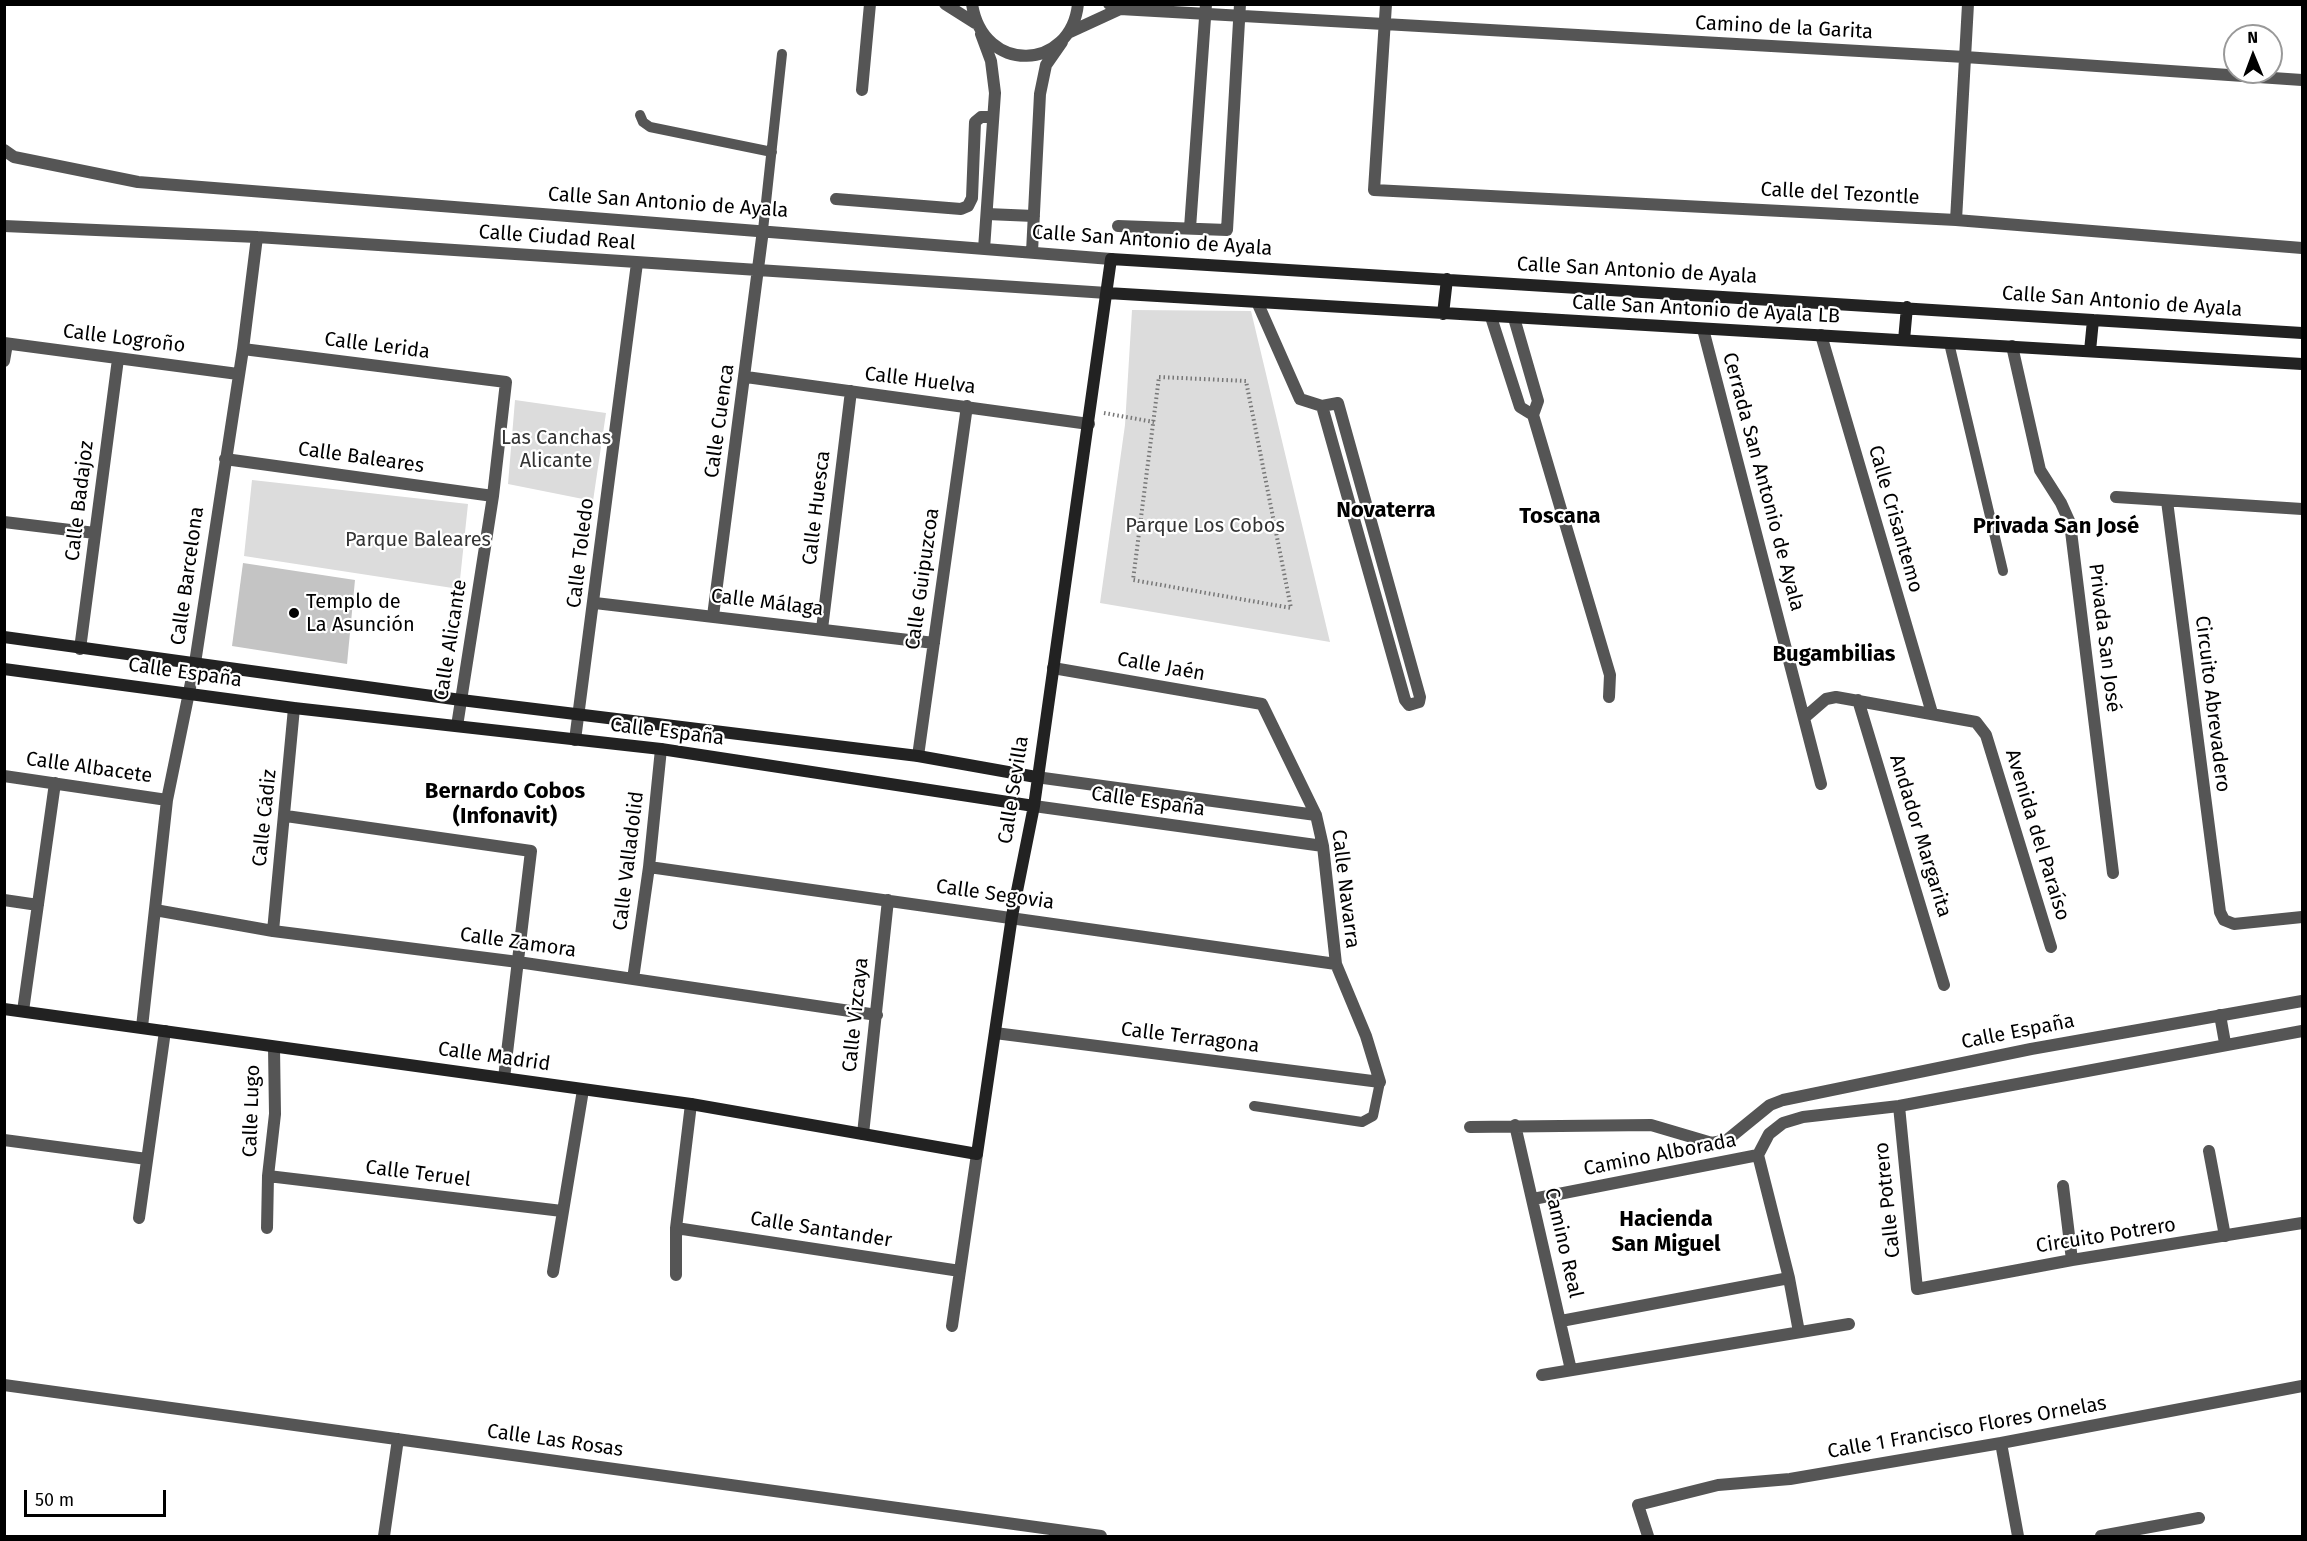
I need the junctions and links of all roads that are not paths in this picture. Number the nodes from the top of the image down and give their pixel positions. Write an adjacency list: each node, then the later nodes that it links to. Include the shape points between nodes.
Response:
1 (870, 4): 16 (street)
2 (945, 4): 11 (street)
3 (972, 4): 11 (street)
4 (1078, 4): 12 (street, via 1077,17)
5 (1386, 4): 10 (street)
6 (1968, 4): 14 (street)
7 (1114, 7): 8 (street, Camino de la Garita); 12 (street, Camino de la Garita)
8 (1206, 9): 9 (street, Camino de la Garita); 27 (street)
9 (1239, 10): 10 (street, Camino de la Garita); 27 (street, via 1227,230)
10 (1384, 24): 14 (street, Camino de la Garita); 24 (street, Calle del Tezontle, via 1374,190)
11 (978, 28): 12 (street, Camino de la Garita, via 994,47 1029,56 1047,52); 18 (street, via 991,61)
12 (1066, 37): 23 (street, via 1046,65 1040,94)
13 (782, 54): 20 (lane)
14 (1965, 57): 15 (street, Camino de la Garita); 24 (street)
15 (2302, 80)
16 (862, 90)
17 (640, 115): 20 (lane, via 650,127)
18 (993, 117): 21 (street, via 981,117 975,122 972,198 968,206 961,209); 22 (street)
19 (4, 150): 28 (street, Calle San Antonio de Ayala, via 14,157 138,182)
20 (772, 152): 28 (lane)
21 (836, 199)
22 (987, 214): 23 (street); 31 (street)
23 (1034, 216): 32 (street)
24 (1956, 220): 30 (street, Calle del Tezontle)
25 (4, 226): 29 (street, Calle Ciudad Real)
26 (1118, 226): 27 (street)
27 (1190, 228)
28 (764, 230): 31 (street, Calle San Antonio de Ayala); 35 (street, Calle Cuenca)
29 (256, 237): 34 (street, Calle Ciudad Real); 51 (street, Calle Barcelona)
30 (2302, 248)
31 (984, 249): 32 (street, Calle San Antonio de Ayala)
32 (1032, 252): 33 (street, Calle San Antonio de Ayala)
33 (1111, 259): 36 (street, Calle San Antonio de Ayala); 37 (street, Calle Sevilla)
34 (637, 263): 35 (street, Calle Ciudad Real); 76 (street, Calle Toledo)
35 (759, 271): 37 (street, Calle Ciudad Real); 57 (street, Calle Cuenca)
36 (1447, 279): 39 (street, Calle San Antonio de Ayala); 40 (street)
37 (1107, 293): 38 (street, Calle San Antonio de Ayala LB); 63 (street, Calle Sevilla)
38 (1258, 304): 40 (street, Calle San Antonio de Ayala LB); 61 (street, via 1300,399)
39 (1907, 307): 43 (street, Calle San Antonio de Ayala); 47 (street)
40 (1443, 314): 41 (street, Calle San Antonio de Ayala LB)
41 (1491, 317): 42 (street, Calle San Antonio de Ayala LB); 62 (street, via 1520,407)
42 (1514, 318): 44 (street, Calle San Antonio de Ayala LB); 62 (street, via 1538,401)
43 (2093, 320): 45 (street, Calle San Antonio de Ayala); 52 (street)
44 (1703, 329): 46 (street, Calle San Antonio de Ayala LB); 93 (street, Cerrada San Antonio de Ayala)
45 (2302, 333)
46 (1821, 335): 47 (street, Calle San Antonio de Ayala LB); 92 (street, Calle Crisantemo)
47 (1904, 340): 49 (street, Calle San Antonio de Ayala LB)
48 (6, 343): 53 (street, Calle Logroño); 54 (street)
49 (1949, 343): 50 (street, Calle San Antonio de Ayala LB); 73 (lane)
50 (2012, 346): 52 (street, Calle San Antonio de Ayala LB); 108 (street, Privada San José, via 2040,470 2070,523)
51 (243, 350): 56 (street, Calle Barcelona); 58 (street, Calle Lerida)
52 (2090, 351): 55 (street, Calle San Antonio de Ayala LB)
53 (118, 359): 56 (street, Calle Logroño); 72 (street, Calle Badajoz)
54 (4, 361)
55 (2302, 364)
56 (238, 374): 64 (street, Calle Barcelona)
57 (746, 377): 59 (street, Calle Huelva); 77 (street, Calle Cuenca)
58 (506, 382): 66 (street, Calle Alicante)
59 (851, 391): 60 (street, Calle Huelva); 78 (street, Calle Huesca)
60 (967, 406): 63 (street, Calle Huelva); 80 (street, Calle Guipuzcoa)
61 (1322, 406): 65 (street, via 1338,403); 68 (street)
62 (1533, 415): 86 (street, via 1611,675)
63 (1090, 417): 83 (street, Calle Sevilla)
64 (225, 459): 66 (street, Calle Baleares); 82 (street, Calle Barcelona)
65 (1364, 495): 68 (street); 74 (street)
66 (493, 496): 87 (street, Calle Alicante)
67 (2116, 497): 69 (street)
68 (1346, 498): 75 (street)
69 (2167, 501): 70 (street); 114 (street, Circuito Abrevadero, via 2220,912 2224,920 2234,924)
70 (2302, 509)
71 (4, 522): 72 (street)
72 (95, 533): 81 (street, Calle Badajoz)
73 (2003, 571)
74 (1387, 577): 75 (street); 75 (street, via 1420,697 1414,704 1405,700)
75 (1371, 582)
76 (595, 603): 77 (street, Calle Málaga); 91 (street, Calle Toledo)
77 (713, 616): 78 (street, Calle Málaga)
78 (822, 629): 80 (street, Calle Málaga)
79 (4, 637): 81 (street, Calle España)
80 (934, 643): 97 (street, Calle Guipuzcoa)
81 (80, 649): 82 (street, Calle España)
82 (195, 663): 85 (street, Calle Barcelona); 87 (street, Calle España)
83 (1053, 668): 89 (street, Calle Jaén); 99 (street, Calle Sevilla)
84 (4, 669): 85 (street, Calle España)
85 (188, 693): 90 (street, Calle España); 102 (street, Calle Barcelona)
86 (1608, 697)
87 (461, 700): 91 (street, Calle España); 94 (street, Calle Alicante)
88 (1858, 700): 92 (street); 93 (street, via 1826,699); 120 (street, Andador Margarita)
89 (1262, 704): 104 (street, Calle Navarra)
90 (294, 708): 94 (street, Calle España); 105 (street, Calle Cádiz)
91 (579, 713): 95 (street, Calle Toledo); 97 (street, Calle España)
92 (1932, 713): 116 (street, Avenida del Paraíso, via 1976,722 1986,735)
93 (1804, 718): 101 (street, Cerrada San Antonio de Ayala)
94 (457, 726): 95 (street, Calle España)
95 (575, 740): 96 (street, Calle España)
96 (661, 749): 103 (street, Calle España); 107 (street, Calle Valladolid)
97 (918, 756): 99 (street, Calle España)
98 (4, 776): 100 (street, Calle Albacete)
99 (1036, 777): 103 (street, Calle Sevilla); 104 (street, Calle España)
100 (55, 783): 102 (street, Calle Albacete); 111 (street)
101 (1821, 784)
102 (167, 800): 112 (street, Calle Barcelona)
103 (1034, 806): 106 (street, Calle España); 113 (street, Calle Sevilla)
104 (1316, 815): 106 (street, Calle Navarra)
105 (286, 816): 115 (street, Calle Cádiz); 117 (street, via 531,851)
106 (1323, 846): 118 (street, Calle Navarra)
107 (649, 867): 110 (street, Calle Segovia); 119 (street, Calle Valladolid)
108 (2113, 873)
109 (4, 900): 111 (street)
110 (888, 900): 113 (street, Calle Segovia); 124 (street, Calle Vizcaya)
111 (38, 905): 123 (street)
112 (155, 910): 115 (street, Calle Zamora); 126 (street, Calle Barcelona)
113 (1012, 916): 118 (street, Calle Segovia); 129 (street, Calle Sevilla)
114 (2302, 917)
115 (273, 931): 117 (street, Calle Zamora)
116 (2051, 947)
117 (518, 962): 119 (street, Calle Zamora); 132 (street)
118 (1336, 964): 133 (street, Calle Navarra)
119 (633, 979): 124 (street, Calle Zamora)
120 (1944, 985)
121 (2302, 1001): 125 (street, Calle España)
122 (4, 1009): 123 (street, Calle Madrid)
123 (24, 1011): 126 (street, Calle Madrid)
124 (877, 1015): 140 (street, Calle Vizcaya)
125 (2220, 1015): 130 (street); 142 (street, Calle España, via 1783,1100 1770,1105 1727,1140)
126 (142, 1027): 128 (street, Calle Madrid)
127 (2302, 1030): 130 (street)
128 (165, 1031): 131 (street, Calle Madrid); 146 (street)
129 (995, 1033): 133 (street, Calle Terragona); 144 (street, Calle Sevilla)
130 (2225, 1043): 137 (street)
131 (274, 1048): 132 (street, Calle Madrid); 148 (street, Calle Lugo, via 275,1114)
132 (504, 1078): 134 (street, Calle Madrid)
133 (1380, 1082): 136 (lane, via 1373,1116 1362,1122)
134 (583, 1090): 135 (street, Calle Madrid); 151 (street)
135 (692, 1104): 140 (street, Calle Madrid); 155 (street)
136 (1254, 1106)
137 (1899, 1106): 145 (street, via 1803,1117 1783,1123 1769,1134); 162 (street, Calle Potrero)
138 (1515, 1125): 139 (street); 142 (street, via 1651,1125); 150 (street, Camino Real)
139 (1470, 1127)
140 (863, 1134): 144 (street, Calle Madrid)
141 (4, 1140): 146 (street)
142 (1712, 1143): 147 (street)
143 (2209, 1151): 156 (street)
144 (977, 1154): 158 (street, Calle Sevilla)
145 (1758, 1155): 147 (street, Camino Alborada); 161 (street)
146 (147, 1159): 152 (street)
147 (1716, 1164): 150 (street, Camino Alborada)
148 (268, 1176): 151 (street, Calle Teruel); 154 (street, Calle Lugo)
149 (2063, 1186): 157 (street)
150 (1533, 1199): 163 (street, Camino Real)
151 (562, 1211): 159 (street)
152 (139, 1218)
153 (2302, 1223): 156 (street, Circuito Potrero)
154 (267, 1228)
155 (676, 1228): 158 (street, Calle Santander); 160 (street)
156 (2225, 1236): 157 (street, Circuito Potrero)
157 (2072, 1260): 162 (street, Circuito Potrero)
158 (960, 1271): 165 (street, Calle Sevilla)
159 (553, 1272)
160 (676, 1275)
161 (1789, 1278): 163 (street); 166 (street)
162 (1917, 1290)
163 (1562, 1320): 167 (street, Camino Real)
164 (1849, 1324): 166 (street)
165 (952, 1326)
166 (1799, 1332): 167 (street)
167 (1571, 1370): 168 (street)
168 (1542, 1375)
169 (4, 1385): 171 (street, Calle Las Rosas)
170 (2302, 1386): 172 (street, Calle 1 Francisco Flores Ornelas)
171 (398, 1439): 174 (street); 175 (street, Calle Las Rosas)
172 (2001, 1443): 177 (street, Calle 1 Francisco Flores Ornelas, via 1790,1479 1718,1485 1638,1506); 178 (street)
173 (2199, 1518): 179 (street)
174 (384, 1536)
175 (1087, 1536): 176 (street, Calle Las Rosas)
176 (1101, 1536)
177 (1648, 1536)
178 (2018, 1536)
179 (2101, 1536)

